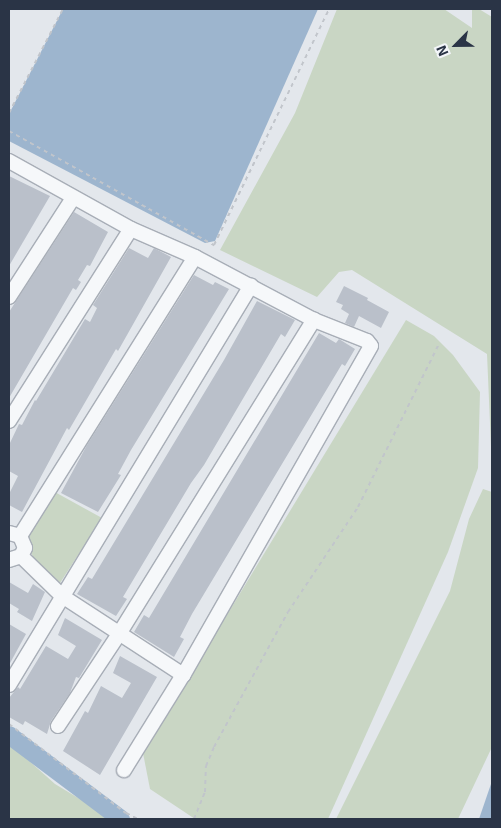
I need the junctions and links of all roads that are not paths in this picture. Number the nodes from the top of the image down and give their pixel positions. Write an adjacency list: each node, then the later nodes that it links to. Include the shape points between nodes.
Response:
1 (9, 161): 2 (street)
2 (73, 198): 3 (street); 6 (street)
3 (130, 229): 4 (street); 8 (street)
4 (196, 257): 5 (street); 9 (street)
5 (252, 286): 7 (street); 11 (street)
6 (9, 297)
7 (314, 320): 12 (street); 13 (street, via 367,341 371,348)
8 (9, 421)
9 (14, 535): 10 (street, via 24,544)
10 (15, 558): 11 (street)
11 (62, 596): 12 (street); 14 (street)
12 (119, 634): 13 (street); 15 (street)
13 (183, 675): 16 (street)
14 (9, 686)
15 (58, 726)
16 (124, 770)

